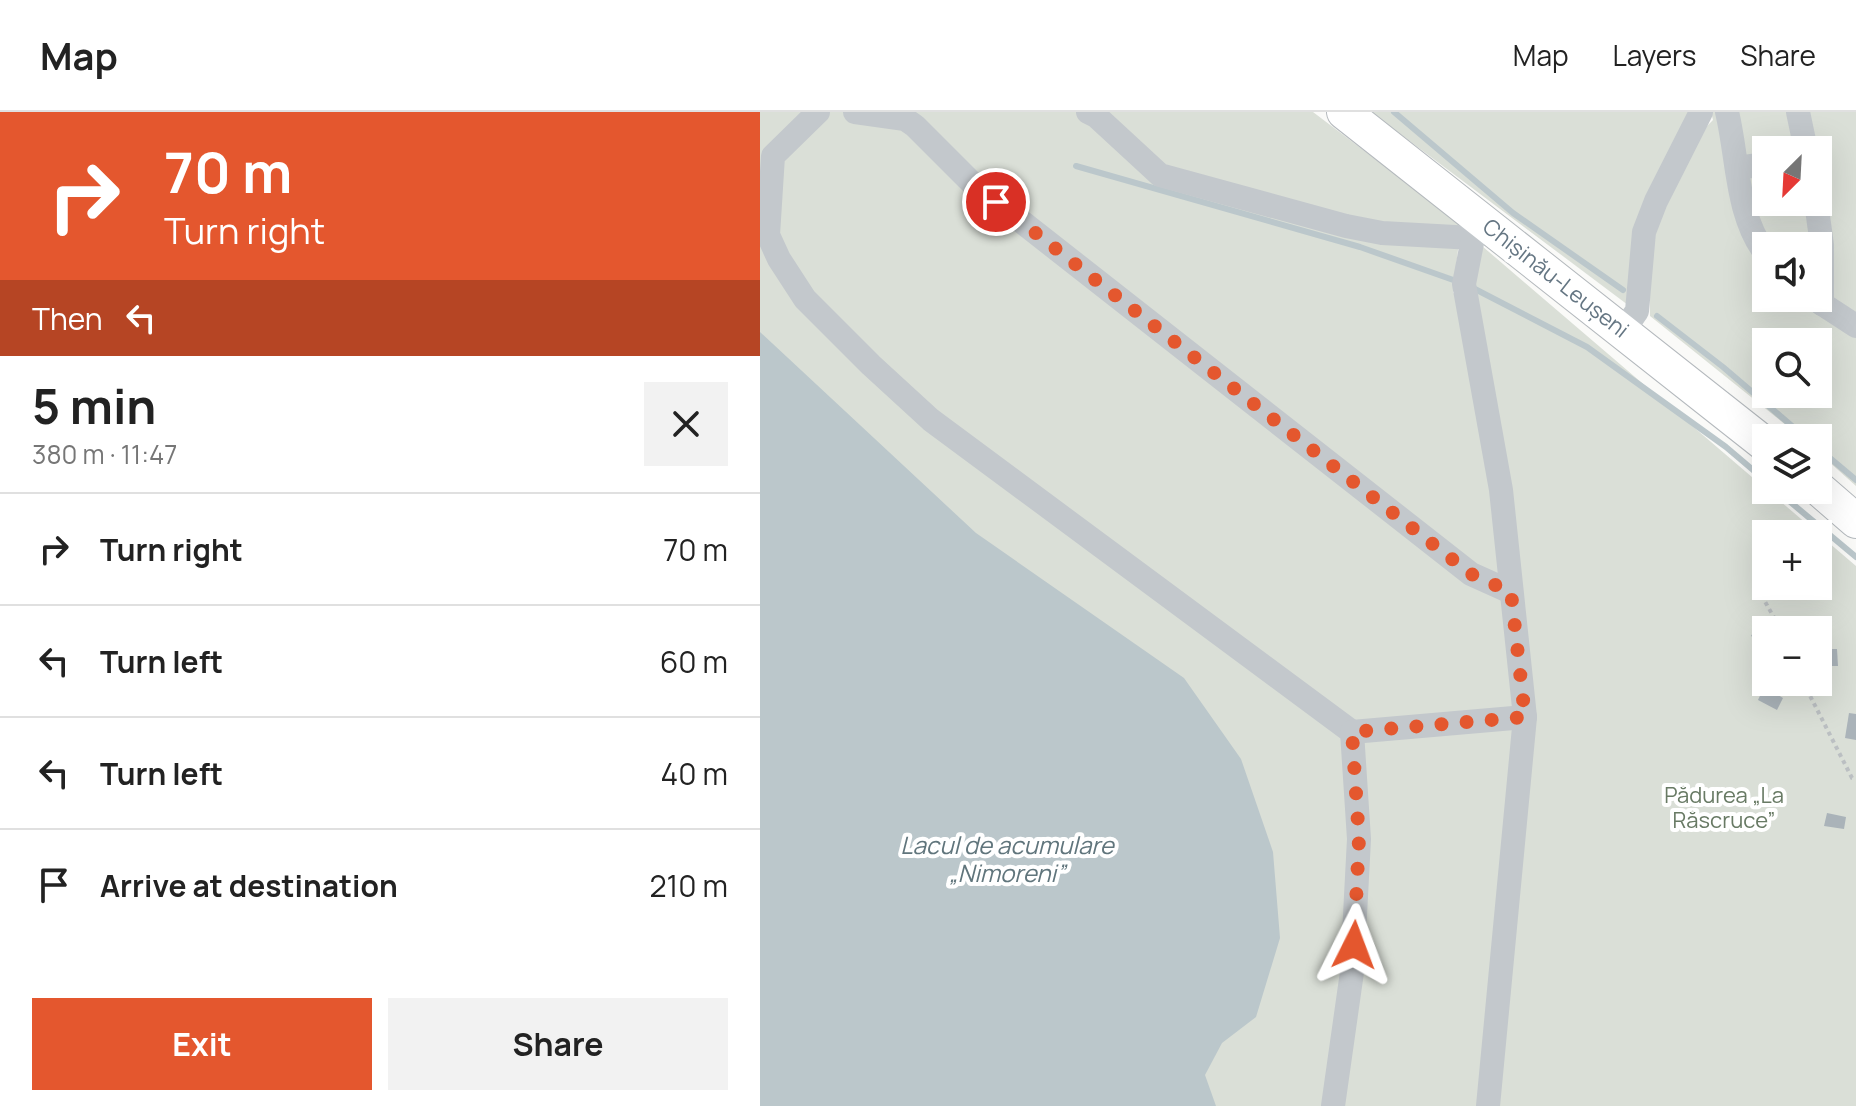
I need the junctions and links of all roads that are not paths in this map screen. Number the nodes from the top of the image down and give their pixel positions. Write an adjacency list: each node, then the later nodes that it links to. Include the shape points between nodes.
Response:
1 (818, 112): 21 (street, via 773,156 769,198 768,235 805,299 931,420)
2 (855, 112): 19 (street, via 905,119 915,126 971,182 1471,574)
3 (1088, 112): 11 (street, via 1160,175 1382,233)
4 (1344, 112): 11 (highway, Chișinău-Leușeni)
5 (1701, 112): 15 (street, via 1644,232 1637,311)
6 (1727, 112): 10 (street)
7 (1798, 112): 8 (street)
8 (1803, 136)
9 (1752, 166): 10 (street)
10 (1737, 168): 12 (street)
11 (1478, 229): 15 (highway, Chișinău-Leușeni); 19 (street, via 1464,284 1494,443)
12 (1754, 232)
13 (1832, 310): 14 (street)
14 (1856, 326)
15 (1623, 331): 16 (highway, Chișinău-Leușeni)
16 (1752, 434)
17 (1832, 500): 18 (highway)
18 (1856, 521)
19 (1511, 592): 20 (street)
20 (1525, 717): 21 (street); 23 (street)
21 (1352, 732): 22 (street, via 1359,854 1352,972)
22 (1333, 1106)
23 (1488, 1106)

